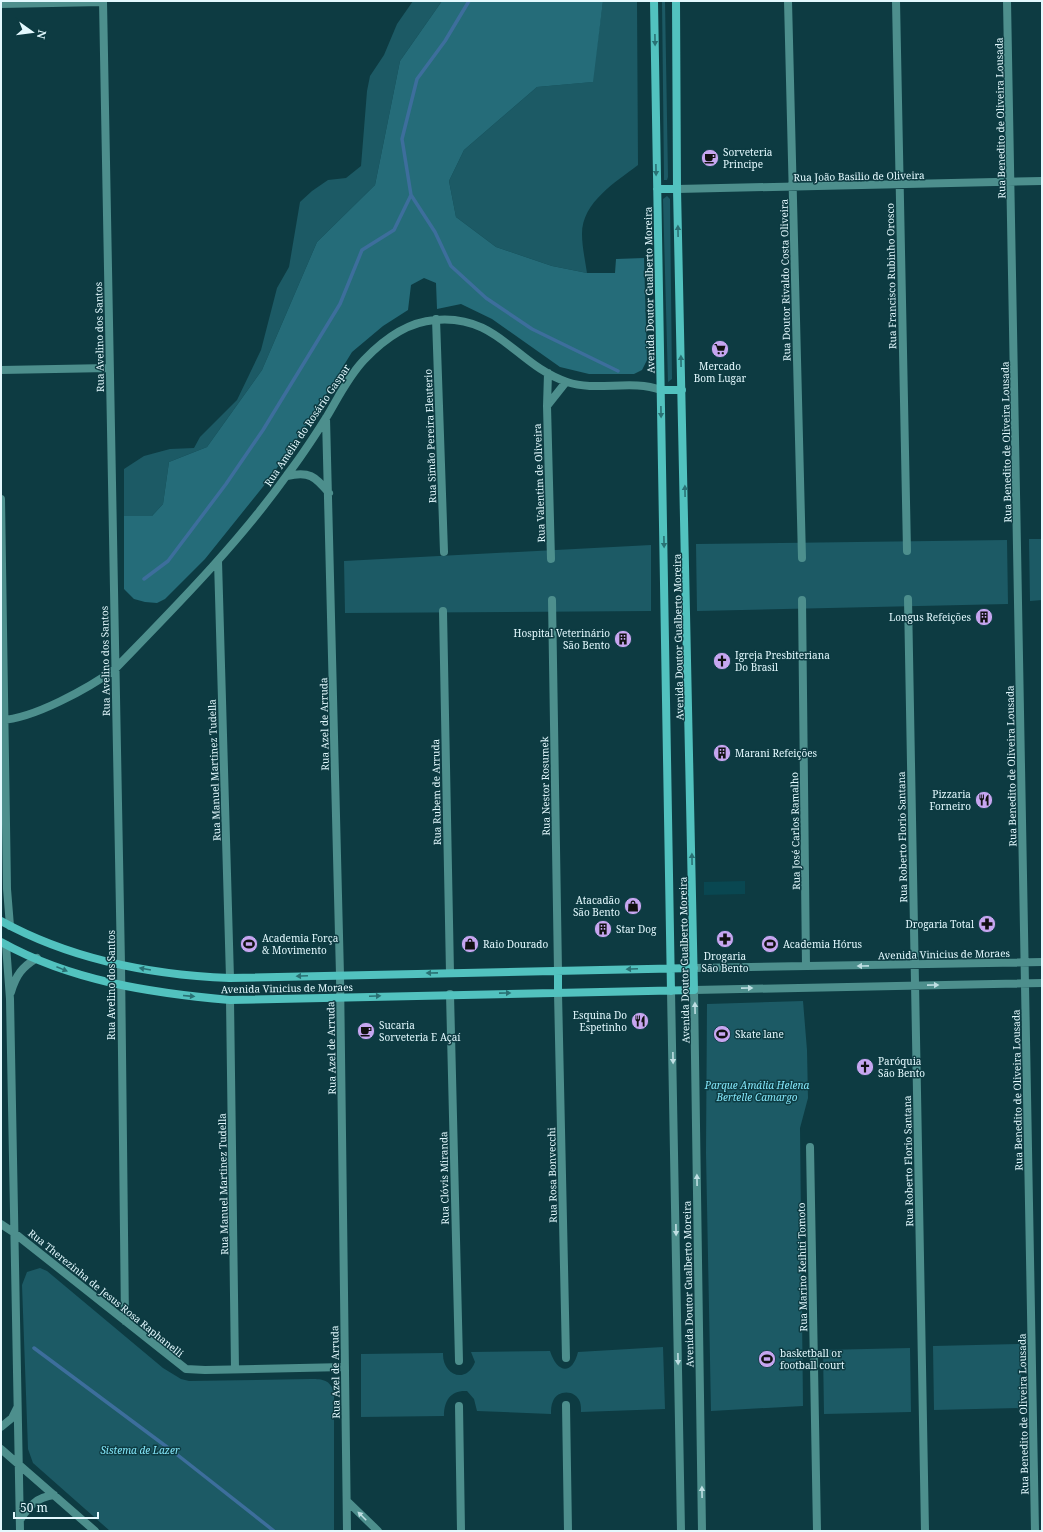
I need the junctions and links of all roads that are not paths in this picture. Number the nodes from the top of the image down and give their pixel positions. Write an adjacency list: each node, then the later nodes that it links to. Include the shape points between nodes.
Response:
1 (103, 1): 7 (street); 15 (street, Rua Avelino dos Santos)
2 (654, 1): 12 (main road, Avenida Doutor Gualberto Moreira, one-way to 12)
3 (676, 1): 13 (main road, Avenida Doutor Gualberto Moreira)
4 (788, 1): 11 (street, Rua Doutor Rivaldo Costa Oliveira)
5 (896, 1): 10 (street, Rua Francisco Rubinho Orosco)
6 (1007, 1): 8 (street, Rua Benedito de Oliveira Lousada)
7 (1, 4)
8 (1011, 182): 9 (street, Rua João Basilio de Oliveira); 10 (street, Rua João Basilio de Oliveira); 44 (street, Rua Benedito de Oliveira Lousada)
9 (1042, 182)
10 (899, 185): 11 (street, Rua João Basilio de Oliveira); 26 (street, Rua Francisco Rubinho Orosco)
11 (792, 187): 13 (street, Rua João Basilio de Oliveira); 28 (street, Rua Doutor Rivaldo Costa Oliveira)
12 (657, 189): 13 (main road); 19 (main road, Avenida Doutor Gualberto Moreira)
13 (677, 189): 20 (main road, Avenida Doutor Gualberto Moreira, one-way to 13)
14 (436, 319): 17 (street, Rua Amélia do Rosário Gaspar, via 465,321 488,330); 22 (street, Rua Amélia do Rosário Gaspar, via 410,325 376,349 350,378); 27 (street, Rua Simão Pereira Eleuterio)
15 (109, 368): 16 (street); 35 (street, Rua Avelino dos Santos)
16 (1, 370)
17 (548, 373): 18 (street, Rua Amélia do Rosário Gaspar); 21 (street, Rua Valentim de Oliveira)
18 (566, 382): 19 (street, Rua Amélia do Rosário Gaspar, via 588,386 650,386); 21 (street)
19 (661, 390): 20 (main road); 48 (main road, Avenida Doutor Gualberto Moreira, one-way to 48)
20 (682, 390): 49 (main road, Avenida Doutor Gualberto Moreira, one-way to 20)
21 (547, 406): 29 (street, Rua Valentim de Oliveira)
22 (326, 418): 23 (street, Rua Amélia do Rosário Gaspar); 24 (street, Rua Azel de Arruda)
23 (287, 476): 24 (street, via 311,475); 30 (street, Rua Amélia do Rosário Gaspar)
24 (328, 493): 52 (street, Rua Azel de Arruda)
25 (1, 499): 36 (street)
26 (907, 551)
27 (444, 552)
28 (802, 558)
29 (551, 559)
30 (218, 561): 35 (street, Rua Amélia do Rosário Gaspar); 53 (street, Rua Manuel Martinez Tudella)
31 (908, 599): 46 (street, Rua Roberto Florio Santana)
32 (552, 600): 50 (street, Rua Nestor Rosumek)
33 (802, 600): 47 (street, Rua José Carlos Ramalho)
34 (443, 611): 51 (street, Rua Rubem de Arruda)
35 (116, 669): 36 (street, Rua Amélia do Rosário Gaspar, via 34,712 19,718); 45 (street, Rua Avelino dos Santos)
36 (3, 720): 37 (street)
37 (7, 889): 38 (street); 40 (street)
38 (1, 903)
39 (1, 921): 40 (main road, Avenida Vinicius de Moraes)
40 (10, 926): 45 (main road, Avenida Vinicius de Moraes, via 69,951)
41 (4, 944): 42 (main road, Avenida Vinicius de Moraes); 63 (street)
42 (38, 958): 56 (main road, Avenida Vinicius de Moraes, one-way to 56, via 74,973); 63 (street, via 25,966 15,978)
43 (1042, 962): 44 (street, Avenida Vinicius de Moraes)
44 (1025, 963): 46 (street, Avenida Vinicius de Moraes); 54 (street, Rua Benedito de Oliveira Lousada)
45 (121, 964): 53 (main road, Avenida Vinicius de Moraes, one-way to 45, via 194,976); 56 (street, Rua Avelino dos Santos)
46 (914, 964): 47 (street, Avenida Vinicius de Moraes, one-way to 47); 57 (street, Rua Roberto Florio Santana)
47 (806, 966): 49 (street, Avenida Vinicius de Moraes)
48 (671, 968): 49 (main road, Avenida Vinicius de Moraes); 50 (main road, Avenida Vinicius de Moraes, one-way to 50); 59 (main road, Avenida Doutor Gualberto Moreira)
49 (694, 968): 58 (main road, Avenida Doutor Gualberto Moreira)
50 (558, 971): 51 (main road, Avenida Vinicius de Moraes); 60 (main road)
51 (450, 973): 52 (main road, Avenida Vinicius de Moraes, one-way to 52)
52 (340, 975): 53 (main road, Avenida Vinicius de Moraes, one-way to 53); 62 (street, Rua Azel de Arruda)
53 (230, 978)
54 (1025, 983): 55 (street, Avenida Vinicius de Moraes); 57 (street, Avenida Vinicius de Moraes, one-way to 54); 92 (street, Rua Benedito de Oliveira Lousada)
55 (1042, 983)
56 (121, 986): 64 (main road, Avenida Vinicius de Moraes, one-way to 64, via 174,995); 68 (street, Rua Avelino dos Santos)
57 (914, 986): 58 (street, Avenida Vinicius de Moraes, one-way to 57); 91 (street, Rua Roberto Florio Santana)
58 (694, 990): 59 (main road, Avenida Vinicius de Moraes); 89 (street, Avenida Doutor Gualberto Moreira, one-way to 58)
59 (671, 991): 60 (main road, Avenida Vinicius de Moraes); 88 (street, Avenida Doutor Gualberto Moreira, one-way to 88)
60 (558, 993): 61 (main road, Avenida Vinicius de Moraes, one-way to 60); 69 (street, Rua Rosa Bonvecchi)
61 (450, 994): 62 (main road, Avenida Vinicius de Moraes, one-way to 61); 70 (street, Rua Clóvis Miranda)
62 (340, 997): 64 (main road, Avenida Vinicius de Moraes); 71 (street, Rua Azel de Arruda)
63 (10, 999): 67 (street)
64 (230, 1000): 72 (street, Rua Manuel Martinez Tudella)
65 (810, 1147): 90 (street, Rua Marino Keihiti Tomoto)
66 (1, 1224): 67 (street, Rua Therezinha de Jesus Rosa Raphanelli)
67 (13, 1232): 68 (street, Rua Therezinha de Jesus Rosa Raphanelli); 75 (street)
68 (125, 1321): 72 (street, Rua Therezinha de Jesus Rosa Raphanelli, via 186,1368)
69 (566, 1358)
70 (459, 1361)
71 (345, 1367): 72 (street, Rua Therezinha de Jesus Rosa Raphanelli); 80 (street, Rua Azel de Arruda)
72 (235, 1369)
73 (566, 1405): 87 (street)
74 (459, 1406): 86 (street)
75 (17, 1407): 76 (street, via 12,1418); 78 (street)
76 (1, 1427)
77 (1, 1449): 78 (street)
78 (19, 1464): 79 (street); 81 (street)
79 (54, 1495): 81 (street, via 35,1501); 83 (street)
80 (347, 1500): 84 (street, Rua Azel de Arruda); 85 (street, one-way to 80)
81 (20, 1521): 82 (street)
82 (20, 1531)
83 (95, 1531)
84 (347, 1531)
85 (378, 1531)
86 (461, 1531)
87 (568, 1531)
88 (681, 1531)
89 (702, 1531)
90 (817, 1531)
91 (925, 1531)
92 (1035, 1531)

